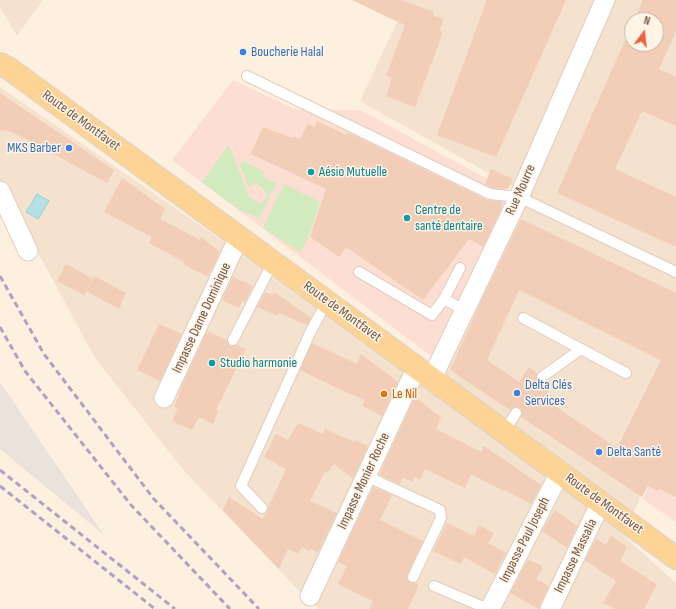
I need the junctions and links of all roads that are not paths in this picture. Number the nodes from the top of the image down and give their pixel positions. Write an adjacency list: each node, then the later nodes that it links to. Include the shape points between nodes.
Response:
1 (605, 0): 5 (street, Rue Mourre)
2 (3, 62): 6 (main road, Route de Montfavet)
3 (247, 76): 5 (lane, via 490,194)
4 (0, 191): 7 (street)
5 (519, 197): 11 (lane); 14 (street, Rue Mourre)
6 (239, 237): 8 (main road, Route de Montfavet); 21 (street, Impasse Dame Dominique)
7 (28, 251)
8 (273, 262): 13 (main road, Route de Montfavet); 16 (lane)
9 (460, 268): 12 (lane)
10 (359, 272): 12 (lane, via 432,314)
11 (676, 272)
12 (444, 299): 14 (lane)
13 (326, 301): 18 (main road, Route de Montfavet); 25 (lane, via 241,486)
14 (464, 310): 18 (street, Rue Mourre)
15 (523, 318): 17 (lane)
16 (233, 340)
17 (581, 349): 19 (lane); 20 (lane)
18 (425, 373): 22 (main road, Route de Montfavet, via 510,422); 23 (street, Impasse Monier Roche)
19 (626, 374)
20 (542, 377)
21 (164, 398)
22 (560, 472): 24 (main road, Route de Montfavet); 30 (street, Impasse Paul Joseph)
23 (366, 476): 27 (lane, via 440,510 441,518); 29 (street, Impasse Monier Roche)
24 (601, 502): 26 (main road, Route de Montfavet); 31 (street, Impasse Massalia)
25 (262, 508)
26 (676, 558)
27 (413, 577)
28 (434, 586): 30 (lane)
29 (310, 596)
30 (489, 609)
31 (550, 609)

